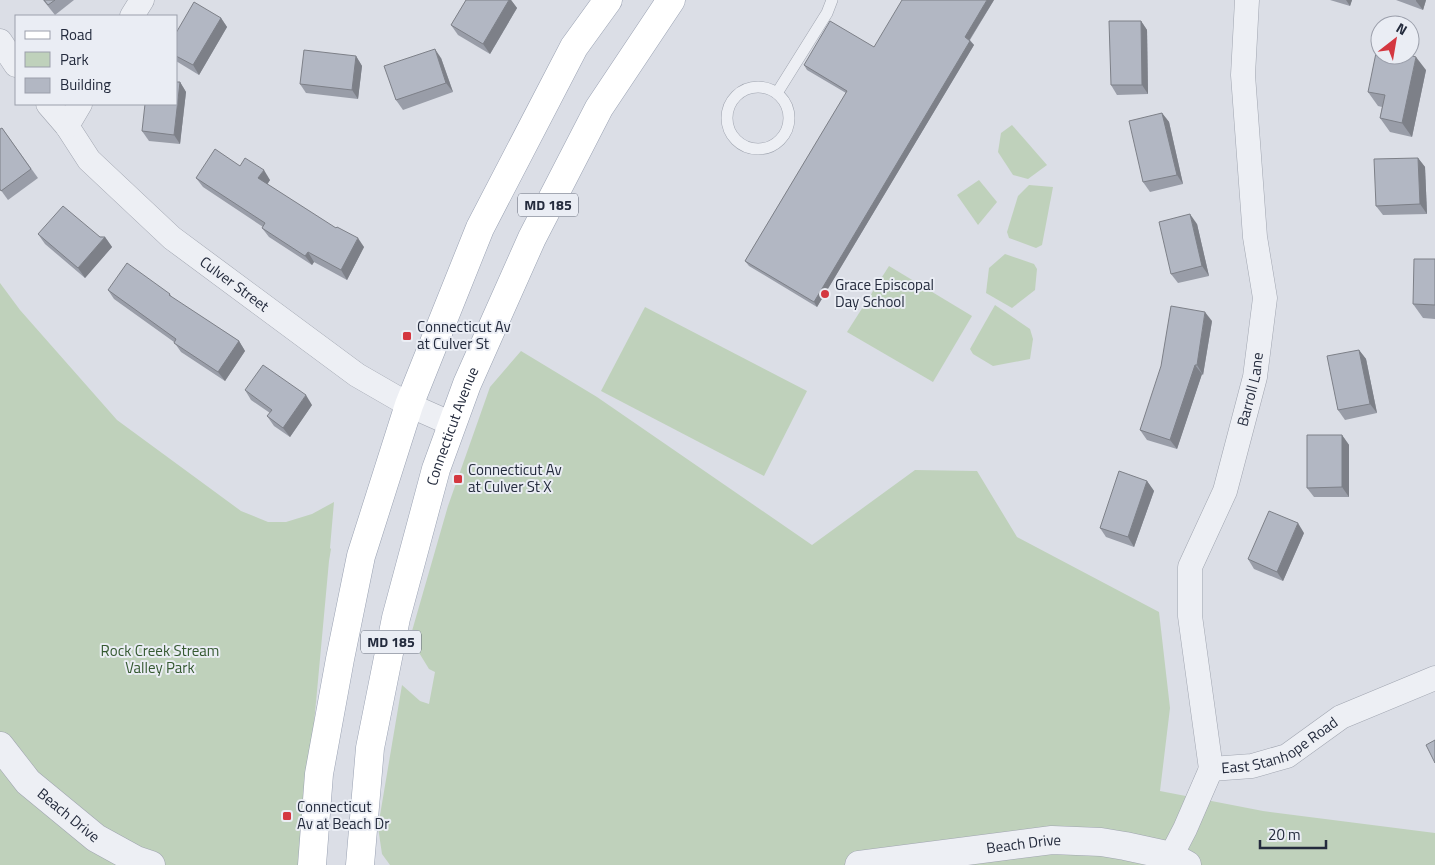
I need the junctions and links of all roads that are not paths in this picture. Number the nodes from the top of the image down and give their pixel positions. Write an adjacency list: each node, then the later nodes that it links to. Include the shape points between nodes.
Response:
1 (142, 0): 6 (street)
2 (608, 0): 13 (main road, MD 185, via 574,47 480,228)
3 (671, 0): 14 (main road, Connecticut Avenue / MD 185, via 599,108 532,238)
4 (832, 0): 9 (lane)
5 (1247, 0): 17 (street, Barroll Lane, via 1243,75 1255,237 1265,298 1255,377 1225,491 1190,567 1191,625)
6 (133, 15)
7 (0, 41): 8 (street)
8 (15, 64)
9 (777, 93): 9 (lane, via 763,88 748,88 731,101 727,121 735,140 752,149 762,150 779,142 789,126 790,117 784,100)
10 (49, 105): 12 (street, Culver Street)
11 (79, 105): 12 (street)
12 (67, 126): 13 (street, Culver Street, via 89,160 172,238 357,375)
13 (409, 405): 14 (street, Culver Street); 20 (main road, MD 185, via 361,556 319,774)
14 (452, 424): 21 (main road, Connecticut Avenue / MD 185, via 436,469 396,618 370,748)
15 (1435, 678): 17 (street, East Stanhope Road, via 1341,717 1287,756 1252,766)
16 (0, 746): 19 (street, Beach Drive, via 28,782 96,838)
17 (1210, 768): 18 (street, East Stanhope Road)
18 (1179, 860): 22 (street, Beach Drive, via 1101,842 1052,840)
19 (151, 865)
20 (312, 865)
21 (360, 865)
22 (859, 865)

